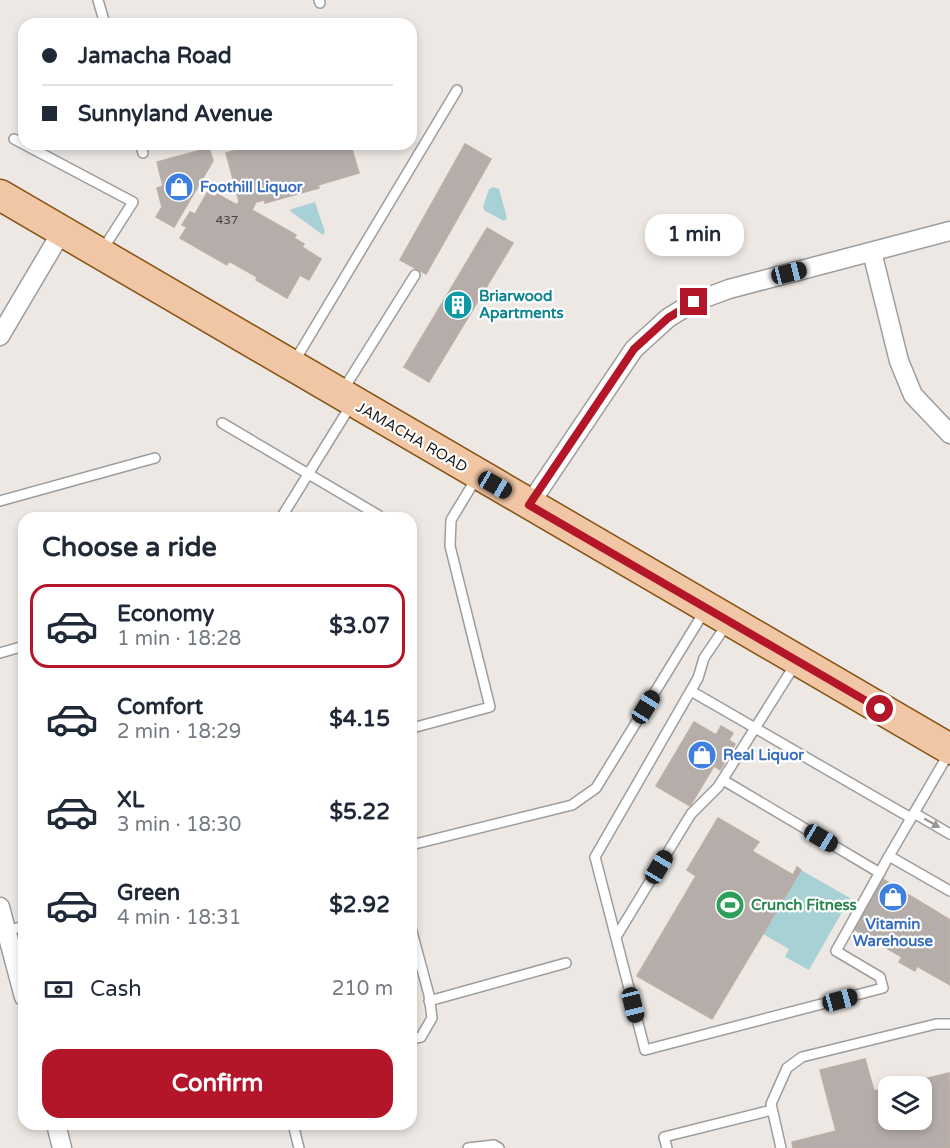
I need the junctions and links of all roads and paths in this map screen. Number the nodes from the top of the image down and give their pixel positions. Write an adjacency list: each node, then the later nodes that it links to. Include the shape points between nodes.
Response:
1 (98, 0): 2 (lane)
2 (103, 18)
3 (457, 90): 14 (lane)
4 (14, 139): 5 (lane)
5 (18, 141)
6 (35, 150): 11 (lane, via 133,202)
7 (0, 195): 8 (main road, JAMACHA ROAD)
8 (62, 231): 11 (main road, JAMACHA ROAD); 13 (street)
9 (950, 231): 10 (street)
10 (872, 252): 17 (street, via 898,361 913,395); 22 (street, via 729,289 694,302 668,318 634,349)
11 (100, 254): 14 (main road, JAMACHA ROAD)
12 (415, 275): 15 (lane)
13 (0, 336)
14 (292, 366): 15 (main road, JAMACHA ROAD)
15 (347, 398): 19 (lane); 20 (main road, JAMACHA ROAD)
16 (222, 423): 19 (lane)
17 (950, 434)
18 (155, 458): 21 (lane)
19 (309, 473): 23 (lane); 24 (lane)
20 (478, 475): 22 (main road, JAMACHA ROAD); 30 (lane, via 452,520 450,546 490,707)
21 (0, 501)
22 (529, 505): 25 (main road, JAMACHA ROAD)
23 (285, 512)
24 (373, 512)
25 (718, 614): 28 (main road, JAMACHA ROAD); 29 (lane); 36 (lane, via 596,788 572,805)
26 (18, 648): 27 (lane)
27 (0, 653)
28 (798, 661): 31 (lane); 32 (main road, JAMACHA ROAD)
29 (691, 691): 31 (lane); 43 (lane, via 595,857)
30 (417, 727)
31 (755, 728): 33 (lane); 34 (lane)
32 (950, 750): 34 (lane)
33 (723, 780): 38 (lane); 43 (lane, via 692,814)
34 (913, 815): 35 (lane, one-way to 35); 37 (lane)
35 (950, 834)
36 (417, 844)
37 (889, 856): 38 (lane); 39 (lane)
38 (879, 873): 43 (lane, via 836,951 880,977 883,988 645,1050)
39 (950, 891)
40 (0, 908): 42 (street)
41 (18, 928): 42 (lane)
42 (6, 931): 46 (street)
43 (616, 937)
44 (417, 952): 47 (lane)
45 (566, 963): 47 (lane)
46 (18, 975)
47 (429, 1001): 49 (lane, via 432,1018)
48 (950, 1024): 50 (lane, via 936,1024 802,1057 788,1068 771,1104)
49 (417, 1038)
50 (772, 1110): 57 (lane, via 664,1137); 58 (lane)
51 (58, 1130): 53 (street)
52 (295, 1130): 54 (lane)
53 (62, 1148)
54 (300, 1148)
55 (468, 1148): 56 (lane)
56 (499, 1148)
57 (667, 1148)
58 (781, 1148)

